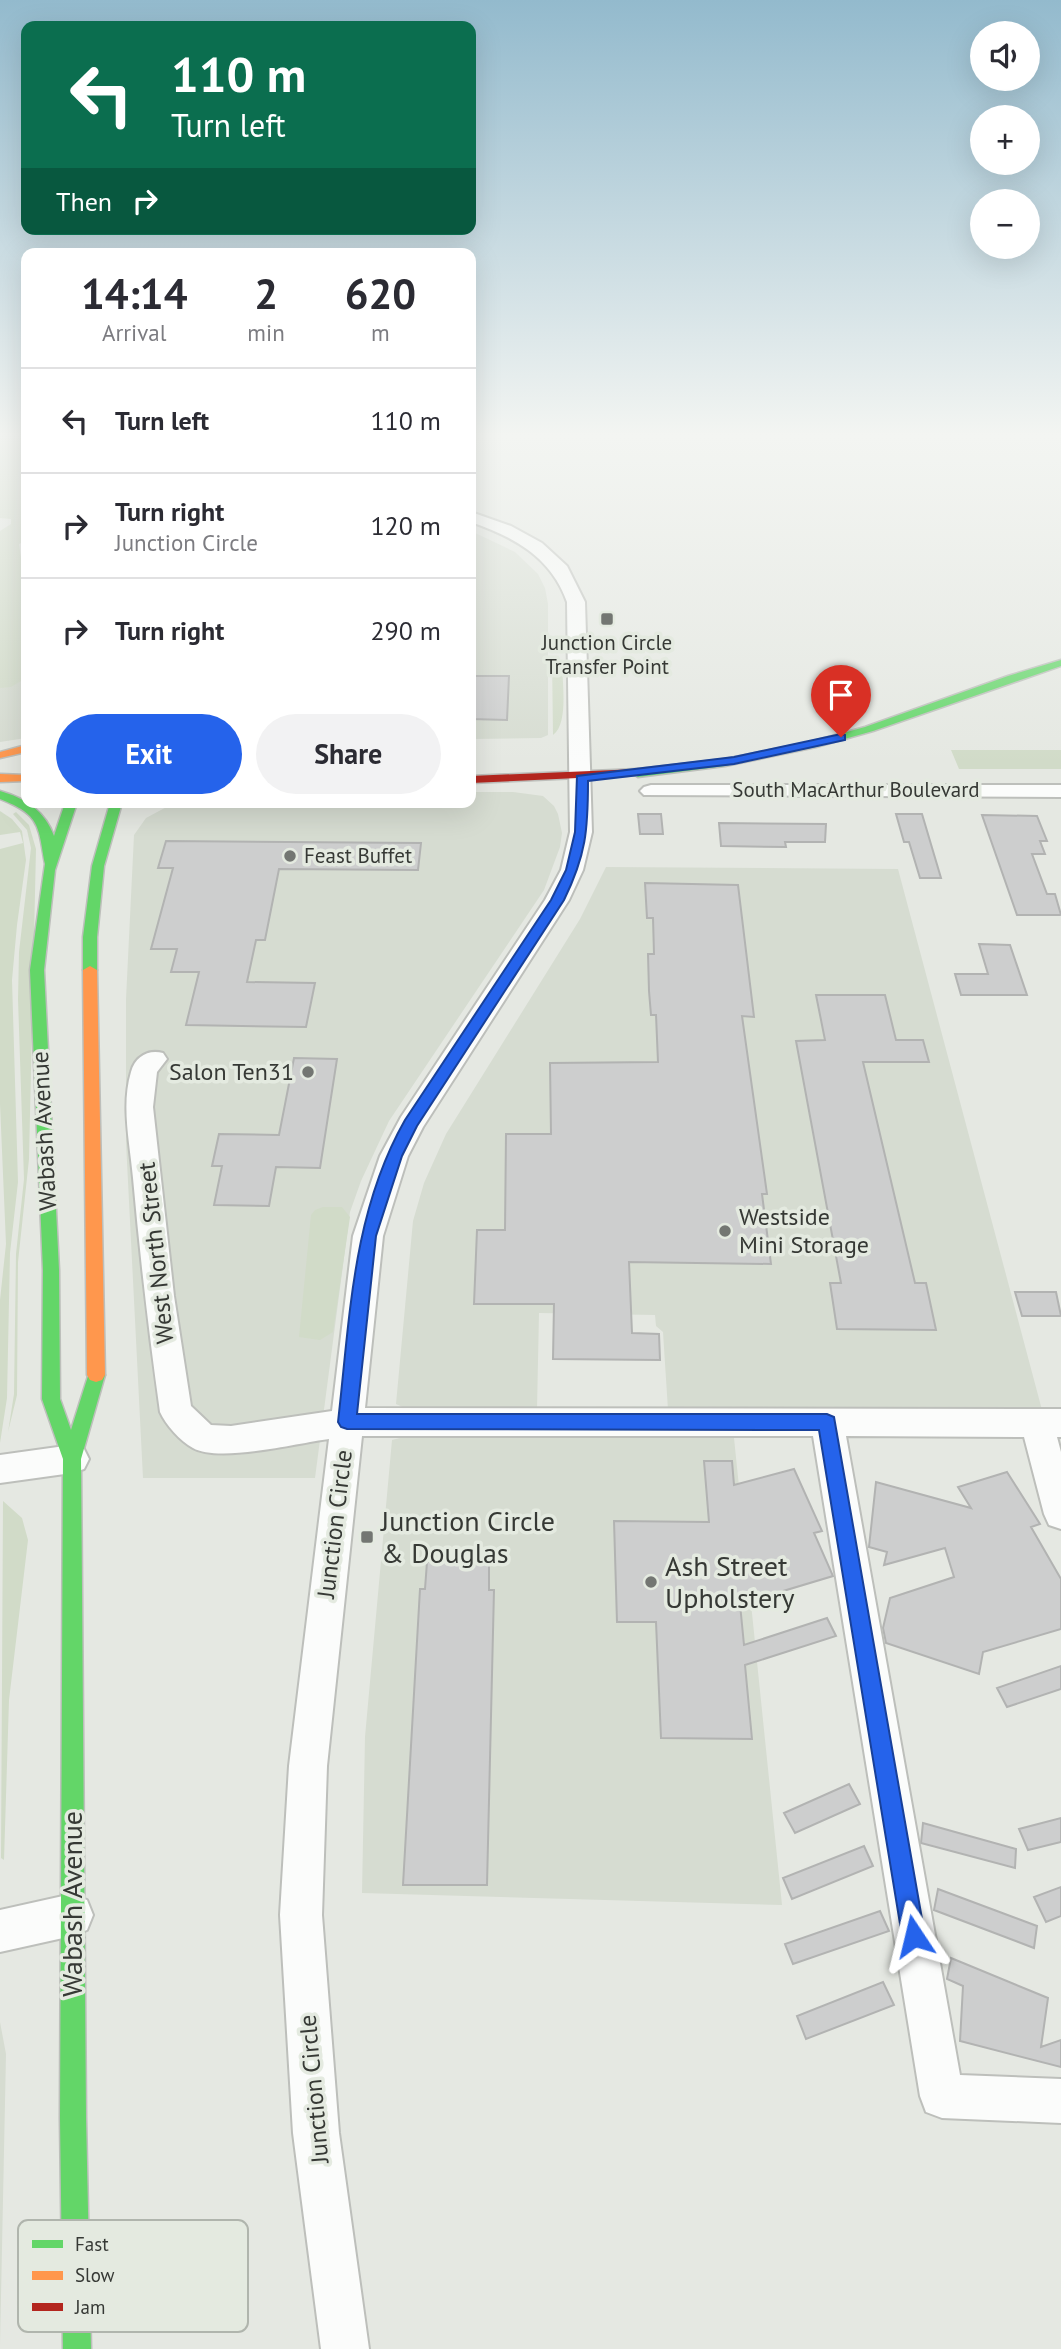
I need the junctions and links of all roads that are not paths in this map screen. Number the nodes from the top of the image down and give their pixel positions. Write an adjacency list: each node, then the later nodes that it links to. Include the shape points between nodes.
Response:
1 (533, 545): 7 (street, Junction Circle, via 558,565 576,602)
2 (1061, 663): 11 (main road, South MacArthur Boulevard, via 802,747 704,765)
3 (21, 749): 4 (main road)
4 (2, 755): 5 (main road)
5 (21, 755)
6 (557, 755): 7 (main road)
7 (588, 755): 11 (street, Junction Circle)
8 (890, 770): 13 (street)
9 (0, 778): 10 (main road)
10 (21, 778)
11 (582, 778): 12 (main road, South MacArthur Boulevard); 27 (street, Junction Circle, via 581,832 572,870 411,1124 380,1194 368,1236)
12 (476, 780)
13 (897, 790): 14 (street, South MacArthur Boulevard); 15 (street, South MacArthur Boulevard)
14 (651, 791)
15 (1061, 791)
16 (0, 795): 17 (main road)
17 (21, 802)
18 (29, 808): 22 (main road, via 47,827 52,843)
19 (69, 808): 22 (main road, Wabash Avenue)
20 (114, 808): 25 (main road, Wabash Avenue, via 93,900)
21 (127, 820): 23 (main road)
22 (50, 865): 30 (main road, Wabash Avenue, via 37,970 51,1270 51,1399)
23 (109, 914)
24 (109, 944): 25 (main road)
25 (90, 971): 30 (main road, Wabash Avenue, via 96,1380)
26 (154, 1059): 27 (street, West North Street, via 144,1070 139,1107 176,1412 203,1438 230,1440)
27 (347, 1422): 28 (street); 37 (street, Junction Circle, via 307,1766 301,1915 316,2133)
28 (827, 1422): 29 (street); 35 (street, via 942,2096)
29 (1049, 1423): 32 (street)
30 (72, 1459): 31 (street); 33 (main road, Wabash Avenue)
31 (0, 1469)
32 (1061, 1514)
33 (72, 1914): 34 (street); 36 (main road, Wabash Avenue)
34 (0, 1931)
35 (1061, 2101)
36 (76, 2220)
37 (345, 2349)

